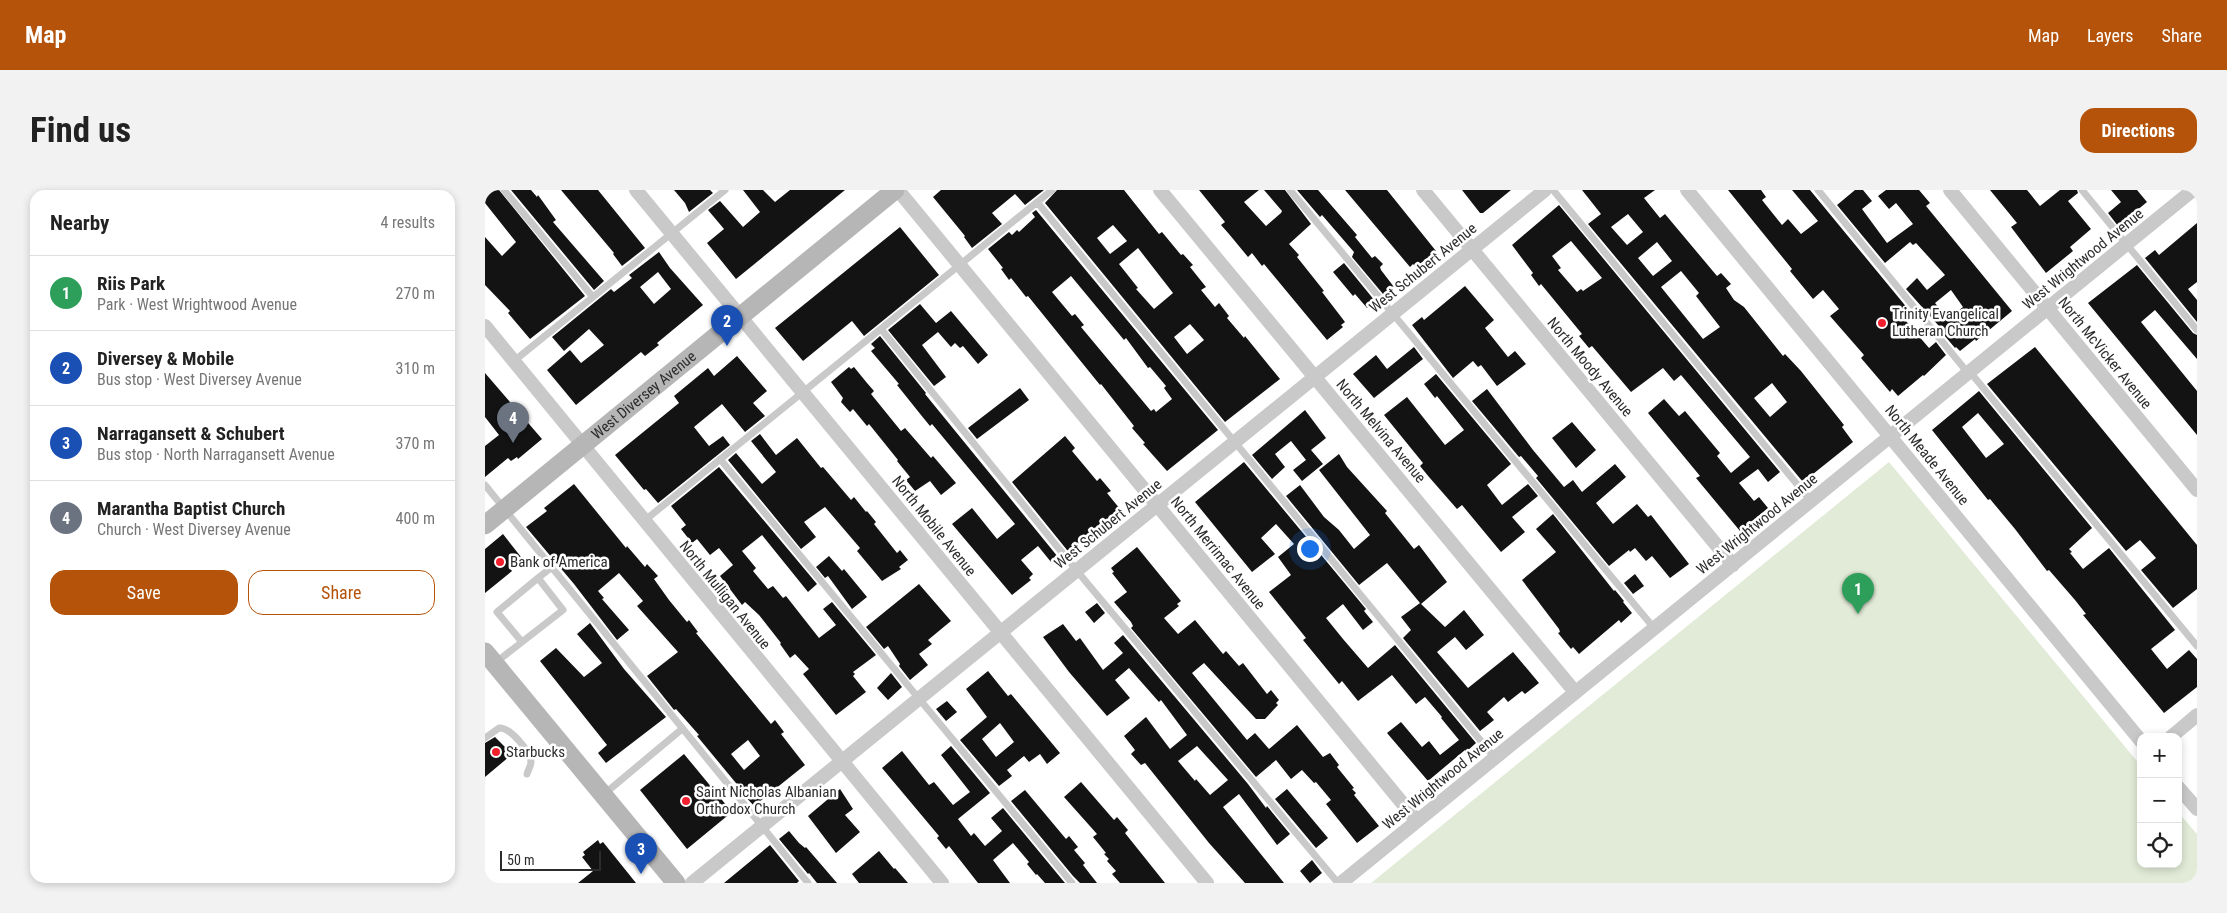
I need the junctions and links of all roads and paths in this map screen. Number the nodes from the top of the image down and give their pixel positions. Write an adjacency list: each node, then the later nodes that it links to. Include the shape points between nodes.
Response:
1 (504, 190): 21 (lane)
2 (636, 190): 17 (street, North Mobile Avenue)
3 (725, 190): 17 (lane)
4 (897, 190): 20 (street, North Merrimac Avenue); 24 (main road, West Diversey Avenue)
5 (1052, 190): 16 (lane)
6 (1160, 190): 30 (street, North Melvina Avenue)
7 (1290, 190): 23 (lane)
8 (1423, 190): 19 (street, North Moody Avenue)
9 (1545, 190): 19 (street, West Schubert Avenue)
10 (1553, 190): 38 (lane)
11 (1687, 190): 32 (street, North Meade Avenue)
12 (1818, 190): 29 (lane)
13 (1950, 190): 22 (street, North McVicker Avenue)
14 (2082, 190): 18 (lane)
15 (2193, 190): 18 (street, West Wrightwood Avenue)
16 (1037, 202): 20 (lane); 33 (lane)
17 (672, 233): 21 (lane); 24 (street, North Mobile Avenue)
18 (2127, 244): 22 (street, West Wrightwood Avenue); 27 (lane)
19 (1472, 249): 23 (street, West Schubert Avenue); 43 (street, North Moody Avenue)
20 (960, 265): 26 (lane); 39 (street, North Merrimac Avenue)
21 (593, 297): 28 (lane)
22 (2047, 308): 29 (street, West Wrightwood Avenue); 37 (street, North McVicker Avenue)
23 (1393, 314): 30 (street, West Schubert Avenue); 47 (lane)
24 (740, 316): 31 (street, North Mobile Avenue); 34 (main road, West Diversey Avenue)
25 (485, 326): 28 (street, North Mulligan Avenue)
26 (881, 329): 31 (lane); 45 (lane)
27 (2197, 330)
28 (514, 362): 34 (street, North Mulligan Avenue)
29 (1969, 372): 32 (street, West Wrightwood Avenue); 50 (lane)
30 (1315, 377): 33 (street, West Schubert Avenue); 52 (street, North Melvina Avenue)
31 (803, 392): 35 (lane); 48 (street, North Mobile Avenue)
32 (1890, 436): 38 (street, West Wrightwood Avenue); 57 (street, North Meade Avenue)
33 (1235, 442): 39 (street, West Schubert Avenue); 59 (lane)
34 (582, 445): 40 (main road, West Diversey Avenue); 41 (street, North Mulligan Avenue)
35 (720, 459): 41 (lane); 53 (lane)
36 (485, 485): 40 (lane)
37 (2197, 490)
38 (1811, 501): 43 (street, West Wrightwood Avenue)
39 (1157, 505): 45 (street, West Schubert Avenue); 65 (street, North Merrimac Avenue)
40 (505, 509): 42 (main road, West Diversey Avenue); 44 (lane)
41 (644, 521): 60 (street, North Mulligan Avenue)
42 (485, 524)
43 (1733, 564): 47 (street, West Wrightwood Avenue)
44 (552, 567): 46 (lane); 55 (lane)
45 (1077, 571): 48 (street, West Schubert Avenue); 73 (lane)
46 (538, 578): 49 (lane, via 497,612); 49 (lane, via 563,610)
47 (1654, 628): 52 (street, West Wrightwood Avenue)
48 (1001, 632): 53 (street, West Schubert Avenue); 72 (street, North Mobile Avenue)
49 (522, 642): 51 (lane)
50 (2197, 646)
51 (490, 658): 63 (main road)
52 (1575, 692): 59 (street, West Wrightwood Avenue)
53 (919, 699): 60 (street, West Schubert Avenue); 71 (lane)
54 (2197, 715): 56 (street)
55 (683, 729): 63 (lane); 66 (lane)
56 (2176, 733)
57 (2137, 736)
58 (485, 738): 61 (lane, via 499,728 507,729 530,756)
59 (1495, 758): 65 (street, West Wrightwood Avenue)
60 (841, 762): 66 (street, West Schubert Avenue); 70 (street, North Mulligan Avenue)
61 (527, 774)
62 (2182, 792): 64 (street)
63 (603, 795): 67 (main road)
64 (2197, 810)
65 (1417, 821): 73 (street, West Wrightwood Avenue)
66 (762, 827): 68 (street, West Schubert Avenue); 69 (lane)
67 (676, 883)
68 (692, 883)
69 (808, 883)
70 (942, 883)
71 (1072, 883)
72 (1207, 883)
73 (1339, 883)

